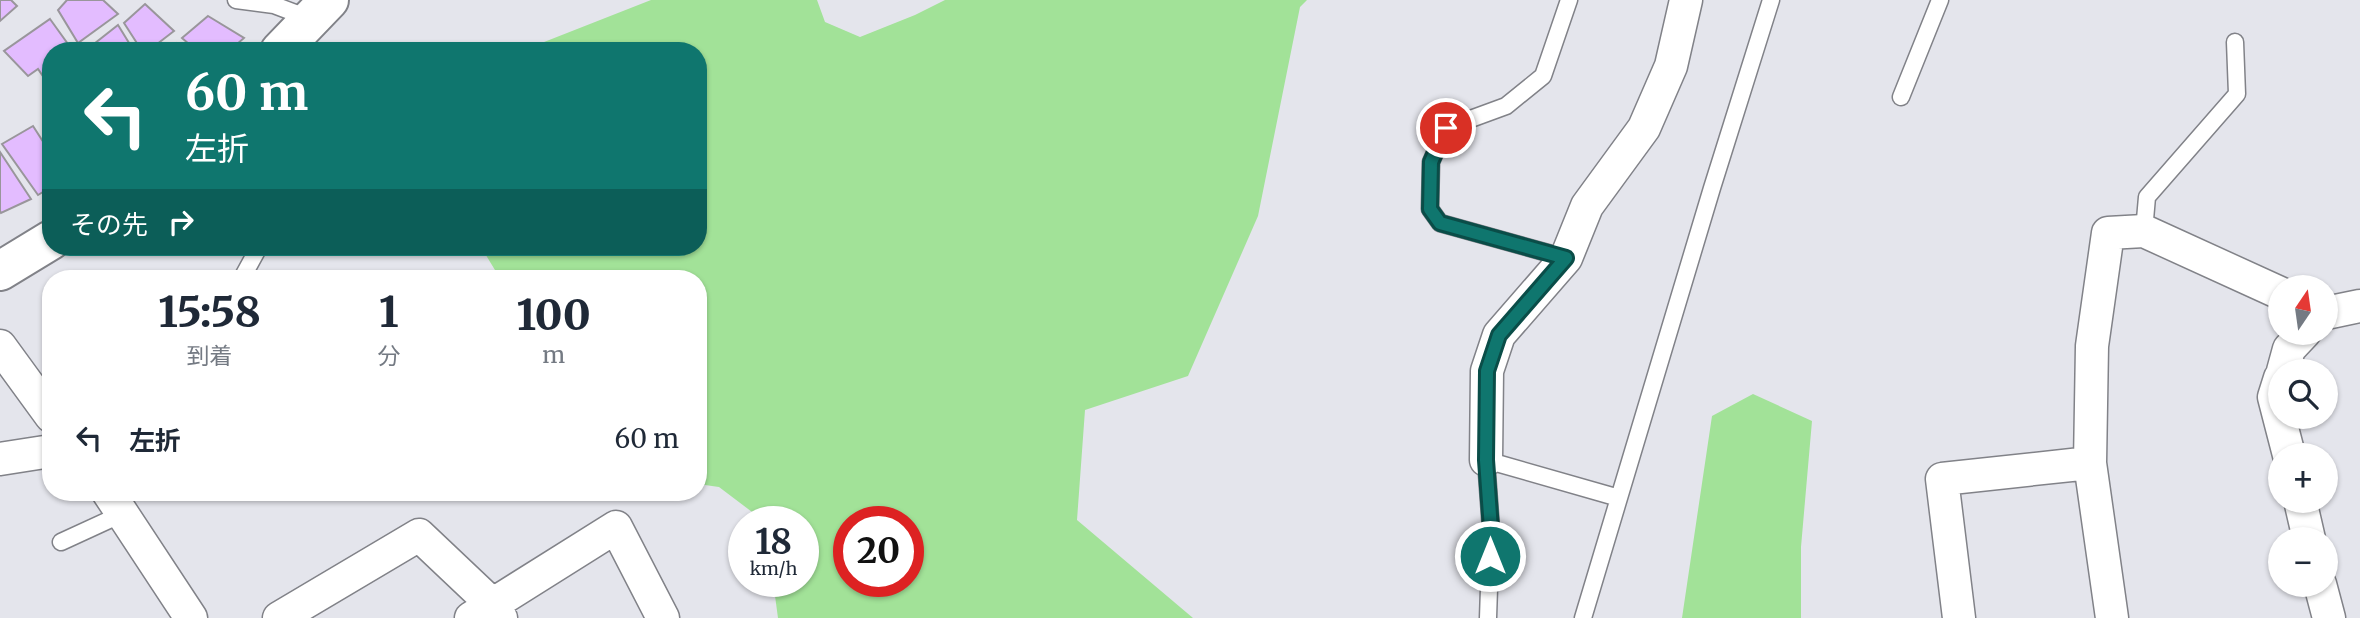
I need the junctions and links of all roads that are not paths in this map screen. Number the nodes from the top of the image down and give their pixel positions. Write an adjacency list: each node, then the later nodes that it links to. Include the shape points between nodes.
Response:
1 (236, 0): 6 (lane)
2 (1569, 0): 12 (lane, via 1543,76 1506,106 1446,128 1431,162 1430,209 1440,223)
3 (1686, 0): 12 (street, via 1671,66 1644,128 1587,206)
4 (1772, 0): 23 (lane)
5 (1940, 0): 9 (lane)
6 (321, 10): 7 (street)
7 (289, 42)
8 (2235, 42): 10 (lane, via 2237,94 2147,197)
9 (1901, 97)
10 (2144, 231): 14 (street); 22 (street, via 2108,233 2092,346)
11 (42, 245): 13 (street)
12 (1566, 258): 21 (street, via 1499,335 1487,371)
13 (0, 271)
14 (2268, 288)
15 (2360, 306): 16 (street)
16 (2338, 311)
17 (0, 346): 18 (street)
18 (42, 404)
19 (42, 452): 20 (street)
20 (0, 459)
21 (1486, 460): 23 (lane); 31 (lane, via 1491,529)
22 (2090, 463): 33 (street, via 1942,479); 34 (street)
23 (1619, 498): 32 (lane)
24 (116, 503): 25 (lane); 28 (street)
25 (61, 542)
26 (2323, 597): 35 (street)
27 (488, 614): 29 (street, via 419,535); 30 (street, via 616,527)
28 (191, 618)
29 (279, 618)
30 (663, 618)
31 (1488, 618)
32 (1583, 618)
33 (1959, 618)
34 (2112, 618)
35 (2329, 618)

